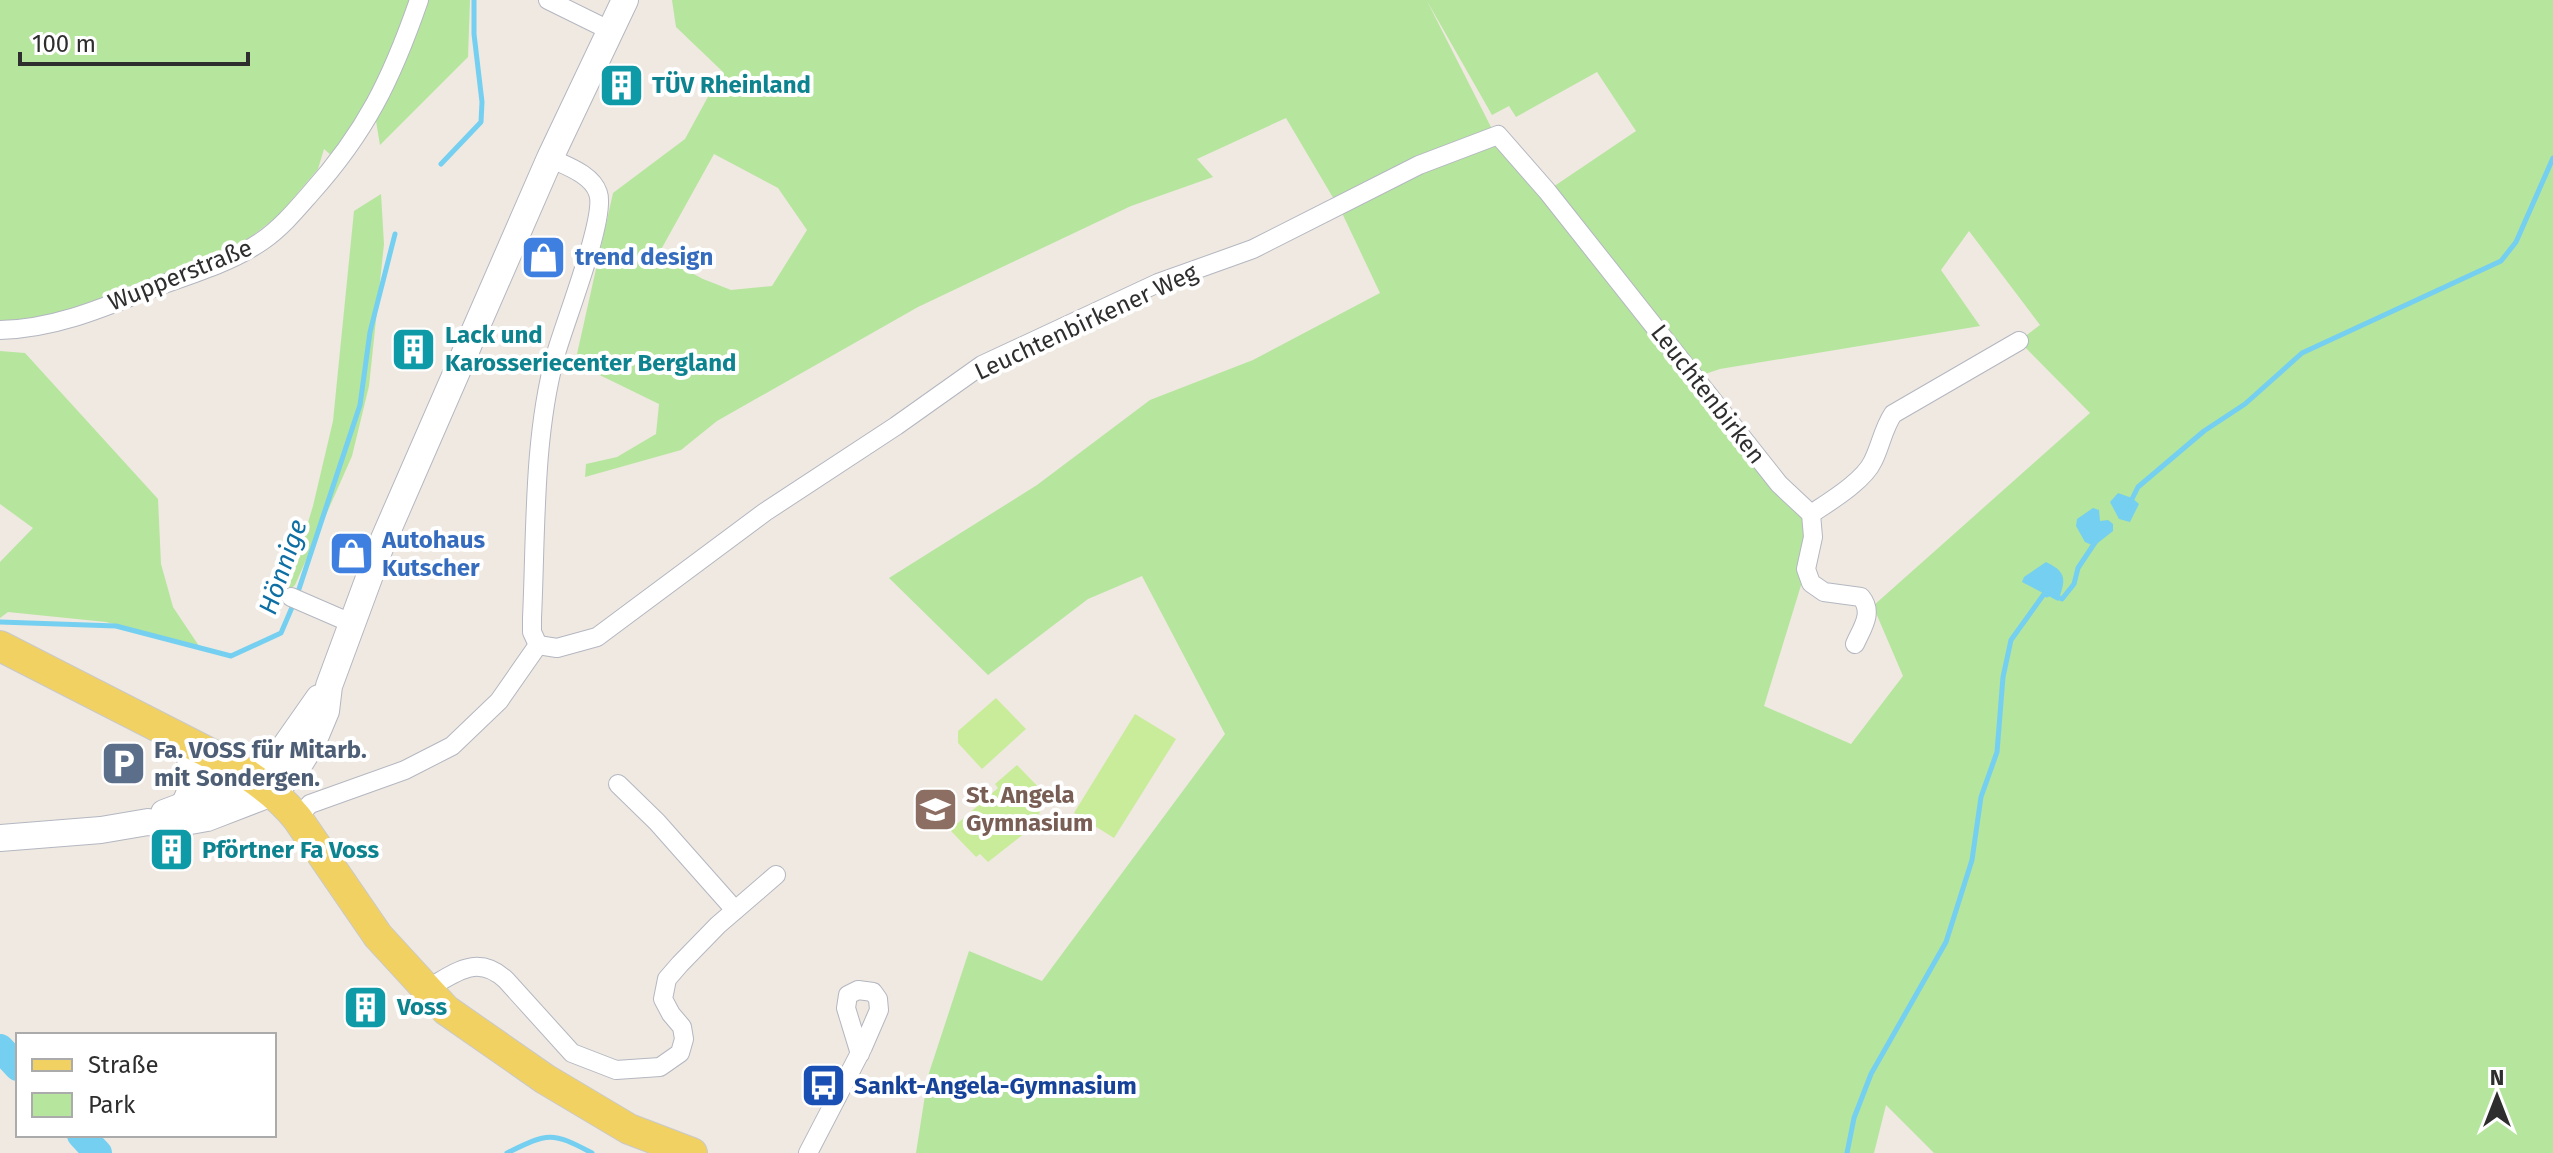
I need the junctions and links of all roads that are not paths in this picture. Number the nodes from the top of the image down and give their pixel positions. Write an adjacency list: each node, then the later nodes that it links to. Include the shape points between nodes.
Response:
1 (419, 0): 7 (street, Wupperstraße, via 392,74 351,145 262,241 212,267 109,306 34,329)
2 (548, 0): 4 (street)
3 (625, 0): 4 (main road)
4 (611, 31): 6 (main road)
5 (1498, 135): 9 (street, Leuchtenbirken, via 1779,484); 13 (street, Leuchtenbirkener Weg, via 1419,165 1253,249 1158,283 982,365 765,512 597,637 557,648)
6 (550, 158): 11 (main road); 13 (street, via 587,176 599,193 598,215 555,358 544,415 532,632)
7 (0, 330)
8 (2019, 341): 9 (street, via 1893,414 1872,464)
9 (1811, 514): 12 (street, via 1813,537 1806,569 1811,583 1824,592 1861,597 1867,605)
10 (297, 599): 11 (street)
11 (351, 623): 17 (main road, via 329,686)
12 (1855, 644)
13 (538, 645): 19 (street, via 499,701 452,746 405,770 310,804)
14 (0, 646): 15 (main road)
15 (181, 739): 17 (main road); 18 (main road, via 195,772)
16 (618, 784): 23 (street)
17 (263, 786): 18 (main road); 19 (main road); 20 (main road, via 207,818 168,825)
18 (183, 807): 20 (main road)
19 (297, 818): 24 (main road, via 378,936)
20 (148, 822): 21 (main road)
21 (0, 838)
22 (776, 875): 23 (street)
23 (735, 910): 24 (street, via 667,979 663,999 684,1039 680,1053 660,1067 616,1070 572,1053 493,970 464,968)
24 (425, 990): 26 (main road, via 461,1023 545,1079 629,1129)
25 (860, 1054): 27 (street)
26 (692, 1153)
27 (808, 1153)

